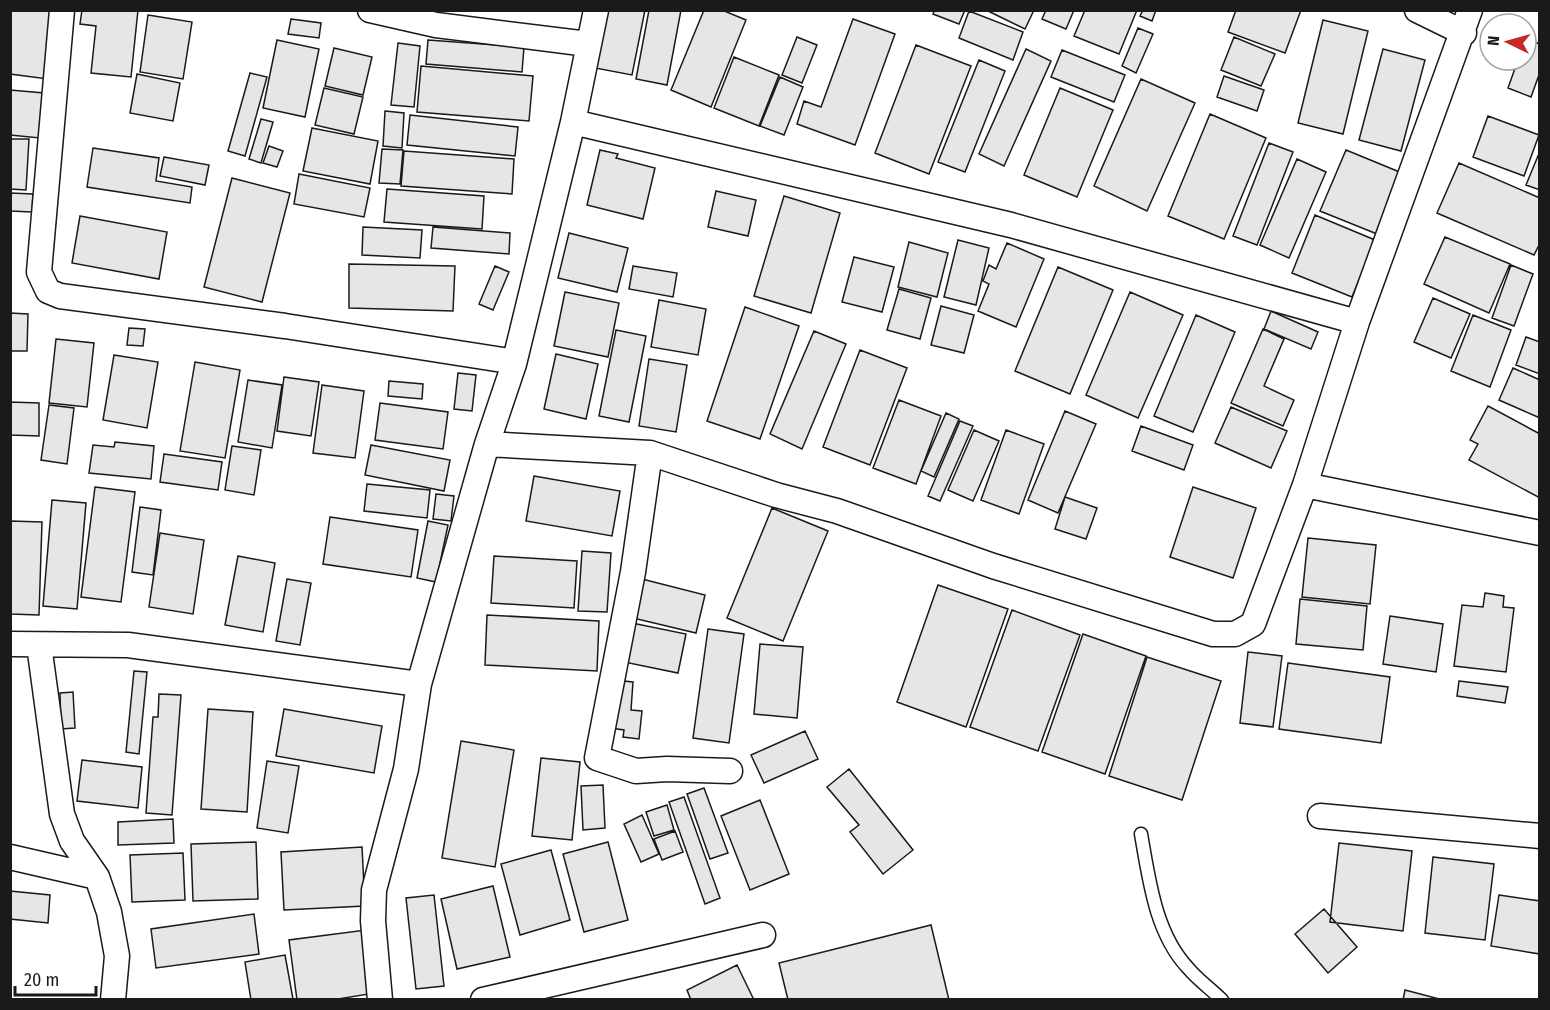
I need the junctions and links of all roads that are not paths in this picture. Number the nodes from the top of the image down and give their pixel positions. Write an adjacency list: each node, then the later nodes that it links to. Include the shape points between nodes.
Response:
1 (62, 10): 9 (street, via 39,272 48,291 60,296 285,326)
2 (370, 10): 6 (street, via 436,25)
3 (596, 10): 6 (street)
4 (1417, 10): 5 (street)
5 (1467, 22): 8 (street)
6 (588, 44): 7 (street)
7 (573, 122): 8 (street, via 1011,225); 9 (street)
8 (1357, 322): 12 (street)
9 (514, 364): 10 (street)
10 (487, 444): 11 (street); 16 (street)
11 (650, 453): 12 (street, via 1213,634 1235,634 1253,624); 17 (street, via 633,572 597,758 636,771)
12 (1305, 485): 13 (street)
13 (1539, 534)
14 (10, 644): 15 (street)
15 (39, 645): 16 (street, via 129,645); 22 (street, via 62,814 72,841)
16 (419, 684): 25 (street, via 406,769 374,890)
17 (730, 771)
18 (1320, 816): 20 (street)
19 (1141, 834): 27 (lane, via 1164,931 1187,967)
20 (1539, 836)
21 (10, 857): 22 (street)
22 (97, 877): 24 (street, via 109,912 117,956)
23 (763, 935): 26 (street)
24 (113, 999)
25 (380, 999)
26 (483, 999)
27 (1222, 999)

